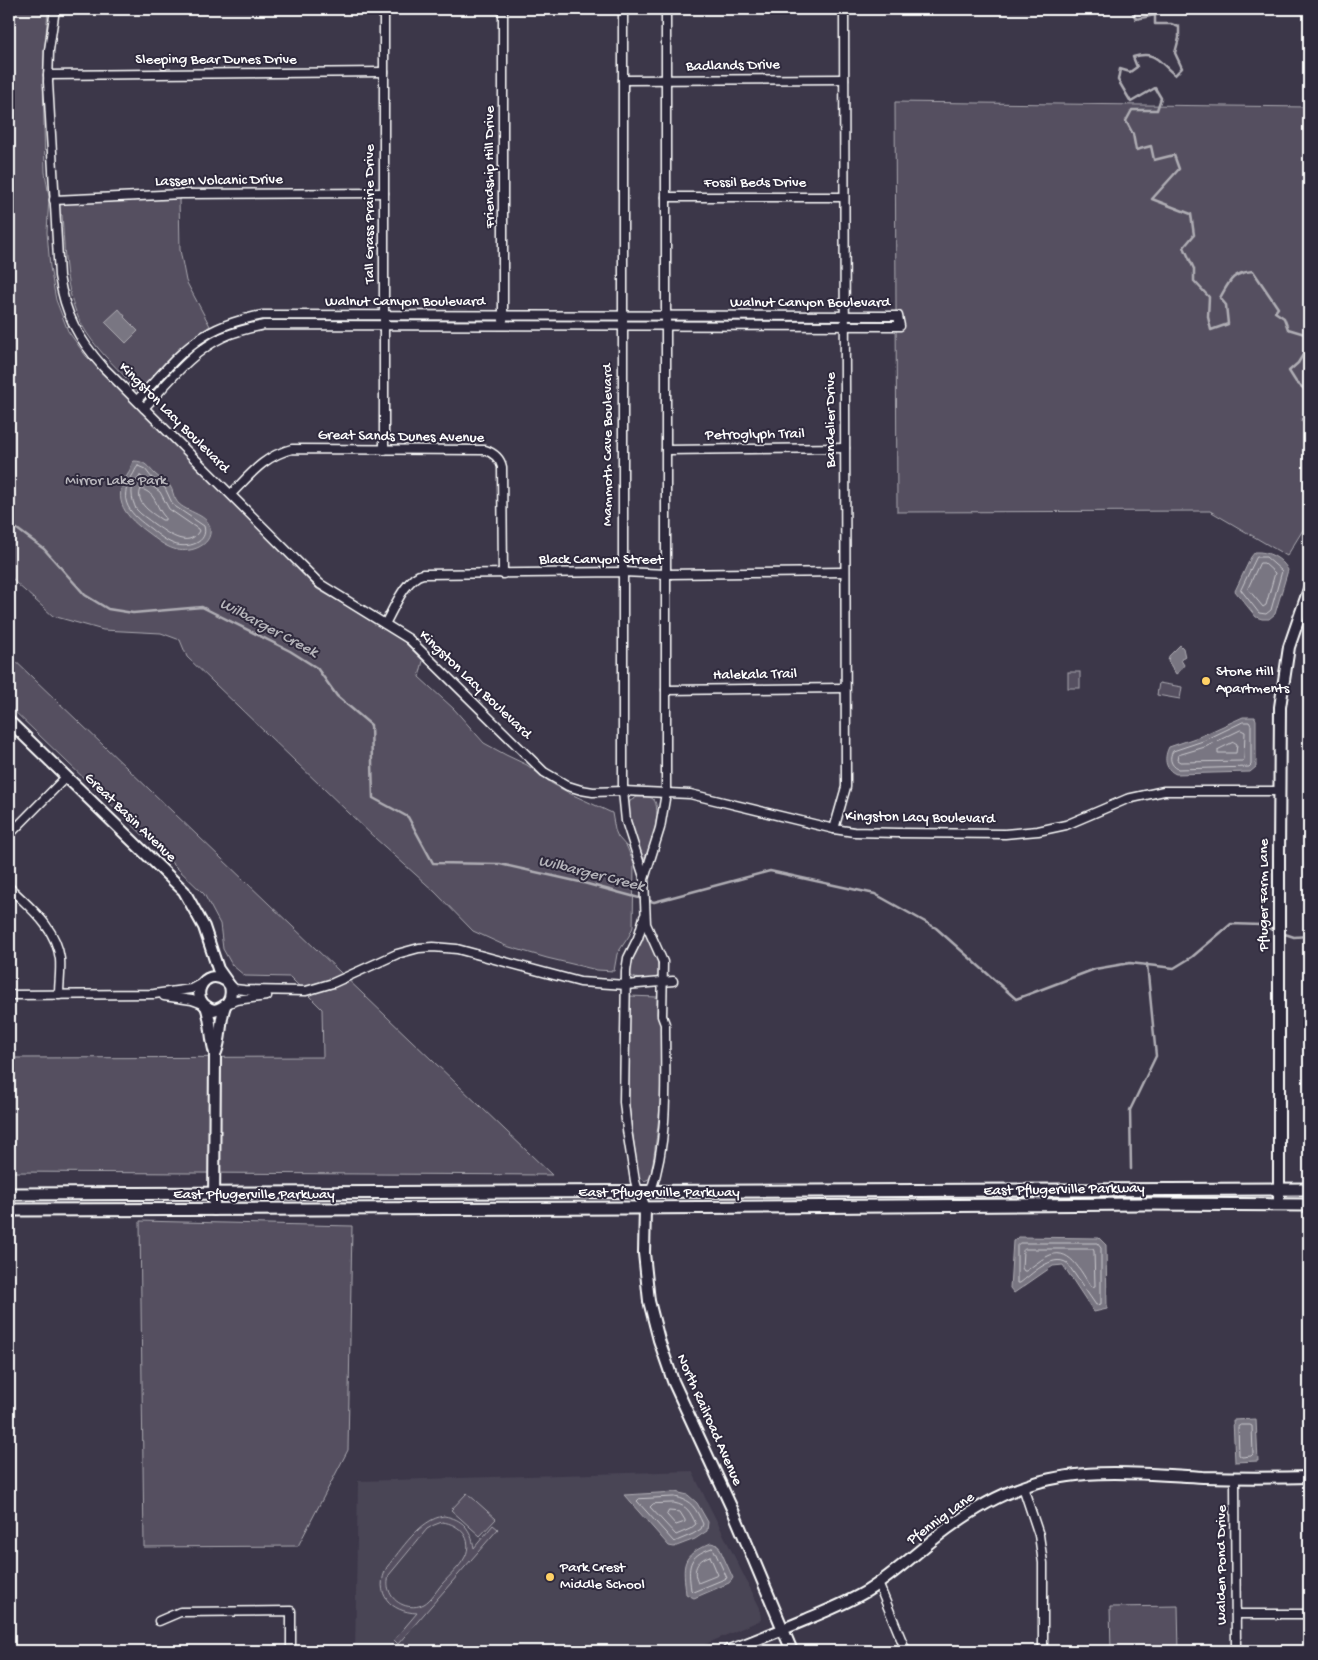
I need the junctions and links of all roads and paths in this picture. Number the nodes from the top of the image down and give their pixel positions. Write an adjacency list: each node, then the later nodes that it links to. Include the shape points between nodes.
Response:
1 (55, 9): 8 (street, Kingston Lacy Boulevard)
2 (384, 9): 7 (street, Tall Grass Prairie Drive)
3 (504, 9): 20 (street, Friendship Hill Drive)
4 (623, 9): 10 (street, Mammoth Cave Boulevard)
5 (666, 9): 11 (street, Mammoth Cave Boulevard)
6 (844, 9): 9 (street, Bandelier Drive)
7 (384, 72): 8 (street, Sleeping Bear Dunes Drive); 12 (street, Tall Grass Prairie Drive)
8 (48, 74): 15 (street, Kingston Lacy Boulevard)
9 (844, 79): 11 (street, Badlands Drive); 13 (street, Bandelier Drive)
10 (623, 80): 11 (street, Badlands Drive); 17 (street, Mammoth Cave Boulevard)
11 (666, 80): 14 (street, Mammoth Cave Boulevard)
12 (384, 193): 15 (street, Lassen Volcanic Drive, via 182,194); 16 (street, Tall Grass Prairie Drive)
13 (844, 196): 14 (street, Fossil Beds Drive); 19 (street, Bandelier Drive)
14 (666, 197): 18 (street, Mammoth Cave Boulevard)
15 (54, 200): 25 (street, Kingston Lacy Boulevard, via 59,276 69,317 93,356)
16 (384, 315): 20 (street, Walnut Canyon Boulevard); 21 (street, Tall Grass Prairie Drive); 25 (street, Walnut Canyon Boulevard, via 263,315 238,320 196,341)
17 (623, 315): 18 (street, Walnut Canyon Boulevard); 20 (street, Walnut Canyon Boulevard); 22 (street, Mammoth Cave Boulevard)
18 (666, 316): 19 (street, Walnut Canyon Boulevard); 23 (street, Mammoth Cave Boulevard)
19 (844, 317): 24 (street, Bandelier Drive); 24 (street, Walnut Canyon Boulevard, via 898,316 900,326)
20 (503, 321): 21 (street, Walnut Canyon Boulevard); 22 (street, Walnut Canyon Boulevard)
21 (384, 325): 26 (street, Walnut Canyon Boulevard, via 264,325 241,330 223,337 199,353); 28 (street, Tall Grass Prairie Drive)
22 (623, 326): 23 (street, Walnut Canyon Boulevard); 31 (street, Mammoth Cave Boulevard)
23 (666, 326): 24 (street, Walnut Canyon Boulevard); 29 (street, Mammoth Cave Boulevard)
24 (844, 326): 27 (street, Bandelier Drive)
25 (137, 400): 26 (street, Kingston Lacy Boulevard)
26 (144, 408): 30 (street, Kingston Lacy Boulevard)
27 (845, 448): 29 (street, Petroglyph Trail); 32 (street, Bandelier Drive)
28 (384, 450): 30 (street, Great Sands Dunes Avenue, via 292,449 280,452 263,462); 33 (street, Great Sands Dunes Avenue, via 492,452 501,462 503,473)
29 (666, 450): 34 (street, Mammoth Cave Boulevard)
30 (231, 494): 36 (street, Kingston Lacy Boulevard, via 320,584)
31 (623, 572): 33 (street, Black Canyon Street); 34 (street, Black Canyon Street); 41 (street, Mammoth Cave Boulevard)
32 (845, 572): 34 (street, Black Canyon Street); 37 (street, Bandelier Drive)
33 (503, 574): 36 (street, Black Canyon Street, via 418,575 407,585)
34 (666, 574): 38 (street, Mammoth Cave Boulevard)
35 (1309, 589): 42 (street, Pfluger Farm Lane, via 1289,647 1285,670 1280,707)
36 (385, 624): 41 (street, Kingston Lacy Boulevard, via 418,647 544,772 580,790)
37 (845, 688): 38 (street, Halekala Trail); 44 (street, Bandelier Drive, via 846,787)
38 (666, 690): 43 (street, Mammoth Cave Boulevard)
39 (9, 721): 40 (street, Great Basin Avenue)
40 (66, 777): 45 (street); 49 (street, Great Basin Avenue, via 184,891 204,927)
41 (623, 791): 43 (street, Kingston Lacy Boulevard); 46 (street, Mammoth Cave Boulevard, via 626,821)
42 (1280, 791): 44 (street, Kingston Lacy Boulevard, via 1164,791 1127,799 1066,825 1005,834); 62 (street, Pfluger Farm Lane)
43 (666, 793): 44 (street, Kingston Lacy Boulevard, via 700,796); 46 (street, Mammoth Cave Boulevard, via 660,828)
44 (834, 829)
45 (9, 835)
46 (644, 879): 48 (street, Mammoth Cave Boulevard)
47 (9, 887): 58 (street, via 42,920 53,937 60,961)
48 (645, 915): 53 (street, Mammoth Cave Boulevard, via 662,962); 54 (street, Mammoth Cave Boulevard, via 626,963)
49 (212, 950): 51 (street, Great Basin Avenue, via 211,968); 52 (street, Great Basin Avenue, via 218,969)
50 (673, 981): 53 (street)
51 (204, 982): 52 (street, via 220,977); 56 (street, via 191,989); 59 (street, via 199,989)
52 (227, 982): 55 (street, via 235,989); 60 (street, via 231,992)
53 (663, 982): 54 (street); 65 (street, Mammoth Cave Boulevard, via 664,1118)
54 (626, 985): 55 (street, via 580,982 457,949 433,947 397,954 333,982); 64 (street, Mammoth Cave Boulevard, via 624,1102)
55 (296, 991): 60 (street, via 244,998)
56 (154, 994): 58 (street); 59 (street)
57 (9, 995): 58 (street)
58 (59, 995)
59 (204, 1005): 60 (street, via 214,1010); 61 (street, via 211,1023)
60 (226, 1005): 61 (street)
61 (215, 1053): 68 (street)
62 (1279, 1189): 63 (main road, East Pflugerville Parkway); 66 (main road, East Pflugerville Parkway); 69 (street, Pfluger Farm Lane)
63 (1309, 1189)
64 (638, 1190): 65 (main road, East Pflugerville Parkway); 68 (main road, East Pflugerville Parkway); 72 (street, North Railroad Avenue)
65 (651, 1190): 66 (main road, East Pflugerville Parkway); 72 (street, Mammoth Cave Boulevard)
66 (965, 1190): 71 (street)
67 (9, 1194): 68 (main road, East Pflugerville Parkway)
68 (214, 1194): 74 (street)
69 (1279, 1205): 70 (main road, East Pflugerville Parkway); 71 (main road, East Pflugerville Parkway)
70 (1309, 1205)
71 (966, 1207): 72 (main road, East Pflugerville Parkway)
72 (645, 1208): 74 (main road, East Pflugerville Parkway); 82 (street, North Railroad Avenue, via 647,1284 659,1340 673,1381)
73 (9, 1210): 74 (main road, East Pflugerville Parkway)
74 (214, 1210)
75 (1309, 1477): 76 (street, Pfennig Lane)
76 (1235, 1478): 77 (street, Pfennig Lane, via 1096,1474); 79 (street, Walden Pond Drive)
77 (1023, 1487): 78 (street, Pfennig Lane, via 971,1512); 87 (street, via 1039,1535)
78 (878, 1584): 82 (street, Pfennig Lane, via 836,1608); 86 (street)
79 (1236, 1614): 80 (street); 88 (street, Walden Pond Drive)
80 (1308, 1614)
81 (159, 1621): 83 (street, via 180,1612 291,1611)
82 (783, 1629): 84 (street, Pfennig Lane); 85 (street, North Railroad Avenue)
83 (291, 1651)
84 (728, 1651)
85 (792, 1651)
86 (906, 1651)
87 (1043, 1651)
88 (1236, 1651)

